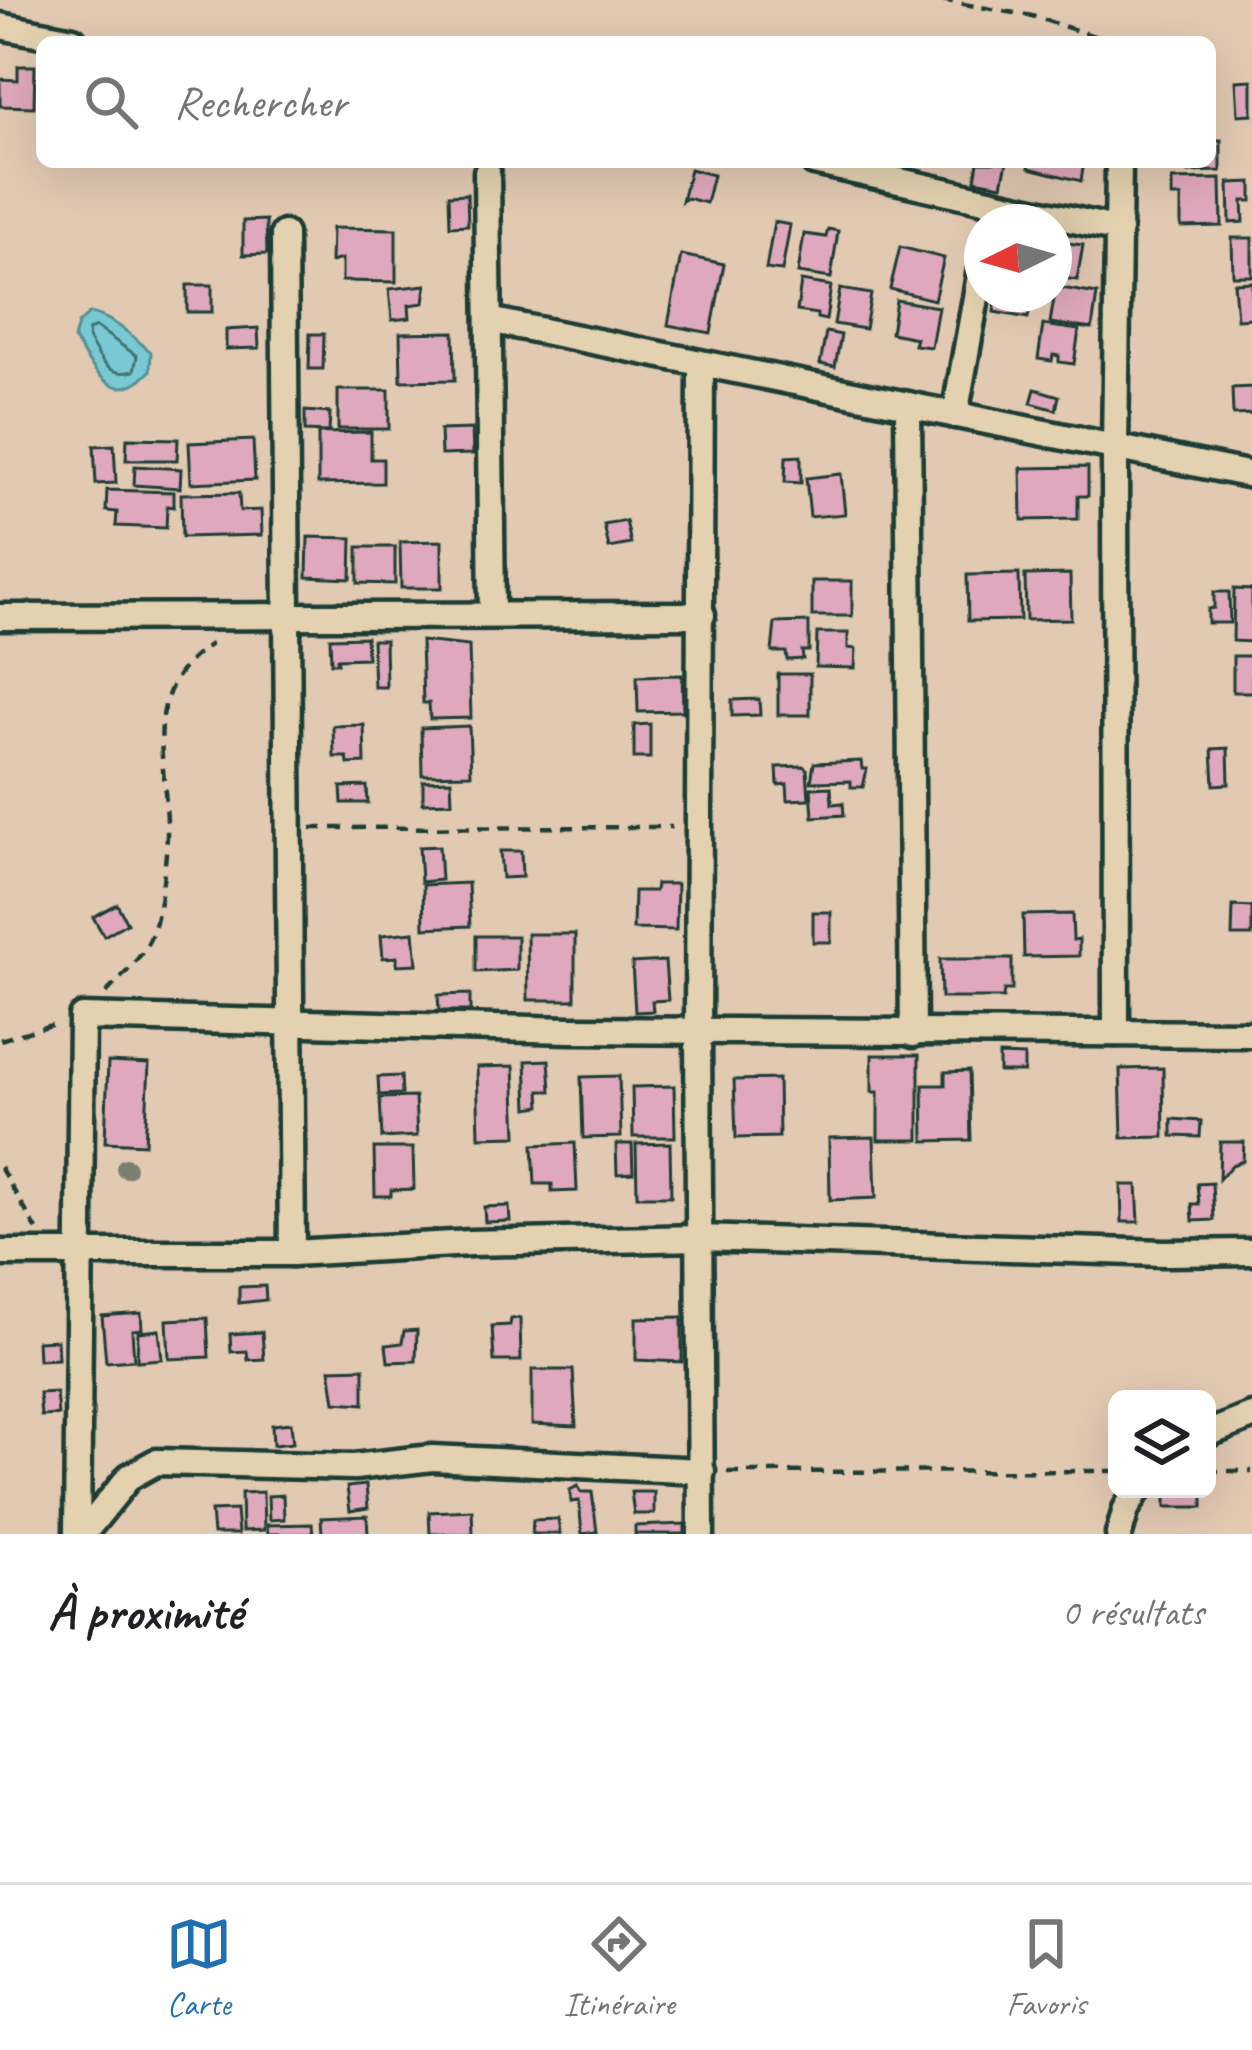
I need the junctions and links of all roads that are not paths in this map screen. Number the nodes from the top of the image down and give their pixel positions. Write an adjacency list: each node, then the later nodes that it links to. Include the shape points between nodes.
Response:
1 (0, 26): 2 (street)
2 (52, 36)
3 (835, 168): 6 (street)
4 (1119, 168): 8 (street)
5 (487, 172): 11 (street)
6 (964, 204)
7 (1072, 223): 8 (street)
8 (1119, 230): 15 (street)
9 (284, 234): 19 (street)
10 (973, 312): 14 (street)
11 (489, 320): 12 (street); 18 (street)
12 (701, 365): 13 (street); 17 (street)
13 (908, 405): 14 (street); 24 (street)
14 (955, 415): 15 (street)
15 (1114, 448): 16 (street); 23 (street)
16 (1252, 475)
17 (702, 614): 18 (street); 22 (street)
18 (492, 615): 19 (street)
19 (287, 616): 20 (street); 21 (street)
20 (0, 617)
21 (289, 1022): 22 (street); 29 (street, via 82,1017); 30 (street)
22 (698, 1031): 24 (street); 26 (street)
23 (1116, 1033): 24 (street); 25 (street)
24 (913, 1034)
25 (1252, 1034)
26 (701, 1238): 27 (street); 30 (street); 33 (street)
27 (1252, 1252)
28 (0, 1253): 29 (street)
29 (80, 1253): 30 (street); 35 (street)
30 (292, 1253)
31 (1252, 1416): 32 (street)
32 (1216, 1430)
33 (702, 1472): 35 (street, via 432,1458 337,1468 156,1462 128,1477); 36 (street)
34 (1133, 1498): 37 (street)
35 (80, 1534)
36 (701, 1534)
37 (1119, 1534)

